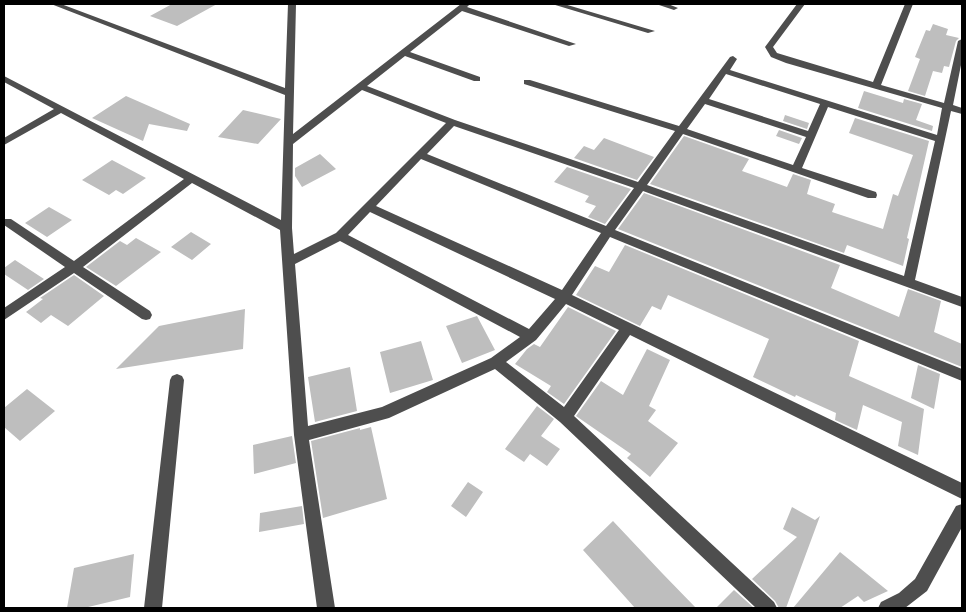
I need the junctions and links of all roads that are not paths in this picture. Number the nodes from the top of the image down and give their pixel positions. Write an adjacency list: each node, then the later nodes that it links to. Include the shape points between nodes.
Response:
1 (55, 4): 20 (street)
2 (292, 4): 20 (street)
3 (556, 4): 9 (street)
4 (660, 4): 8 (street)
5 (801, 4): 19 (street, via 771,43 770,50 774,55)
6 (909, 4): 19 (street)
7 (463, 6): 11 (street); 12 (street)
8 (674, 8)
9 (651, 31)
10 (962, 41): 23 (street)
11 (572, 44)
12 (403, 52): 16 (street); 18 (street)
13 (733, 59): 14 (street)
14 (725, 71): 21 (street); 22 (street)
15 (4, 79): 24 (street)
16 (477, 79)
17 (527, 82): 27 (street)
18 (359, 86): 26 (street); 31 (street)
19 (876, 86): 23 (street)
20 (289, 93): 31 (street)
21 (704, 100): 27 (street); 28 (street)
22 (825, 104): 28 (street); 29 (street)
23 (947, 107): 25 (street); 29 (street)
24 (61, 109): 30 (street); 34 (street)
25 (962, 111)
26 (452, 122): 32 (street); 35 (street)
27 (681, 130): 33 (street); 35 (street)
28 (811, 135): 33 (street)
29 (940, 139): 44 (street)
30 (4, 142)
31 (287, 144): 39 (street)
32 (420, 155): 37 (street); 40 (street)
33 (796, 170): 36 (street)
34 (192, 178): 39 (street); 43 (street)
35 (642, 187): 40 (street); 44 (street)
36 (872, 195)
37 (368, 208): 41 (street); 45 (street)
38 (7, 222): 43 (street)
39 (286, 228): 42 (street)
40 (608, 231): 45 (street); 52 (street)
41 (340, 236): 42 (street); 50 (street)
42 (289, 262): 55 (street)
43 (75, 266): 47 (street); 48 (street)
44 (909, 282): 46 (street)
45 (564, 297): 49 (street); 50 (street)
46 (962, 302)
47 (4, 315)
48 (146, 315)
49 (627, 329): 54 (street); 56 (street)
50 (531, 336): 51 (street)
51 (496, 362): 54 (street); 55 (street, via 384,413)
52 (962, 375)
53 (177, 380): 58 (street)
54 (565, 416): 60 (street)
55 (301, 436): 59 (street)
56 (962, 491)
57 (962, 512): 61 (street, via 920,585)
58 (153, 608)
59 (326, 608)
60 (768, 608)
61 (887, 608)

